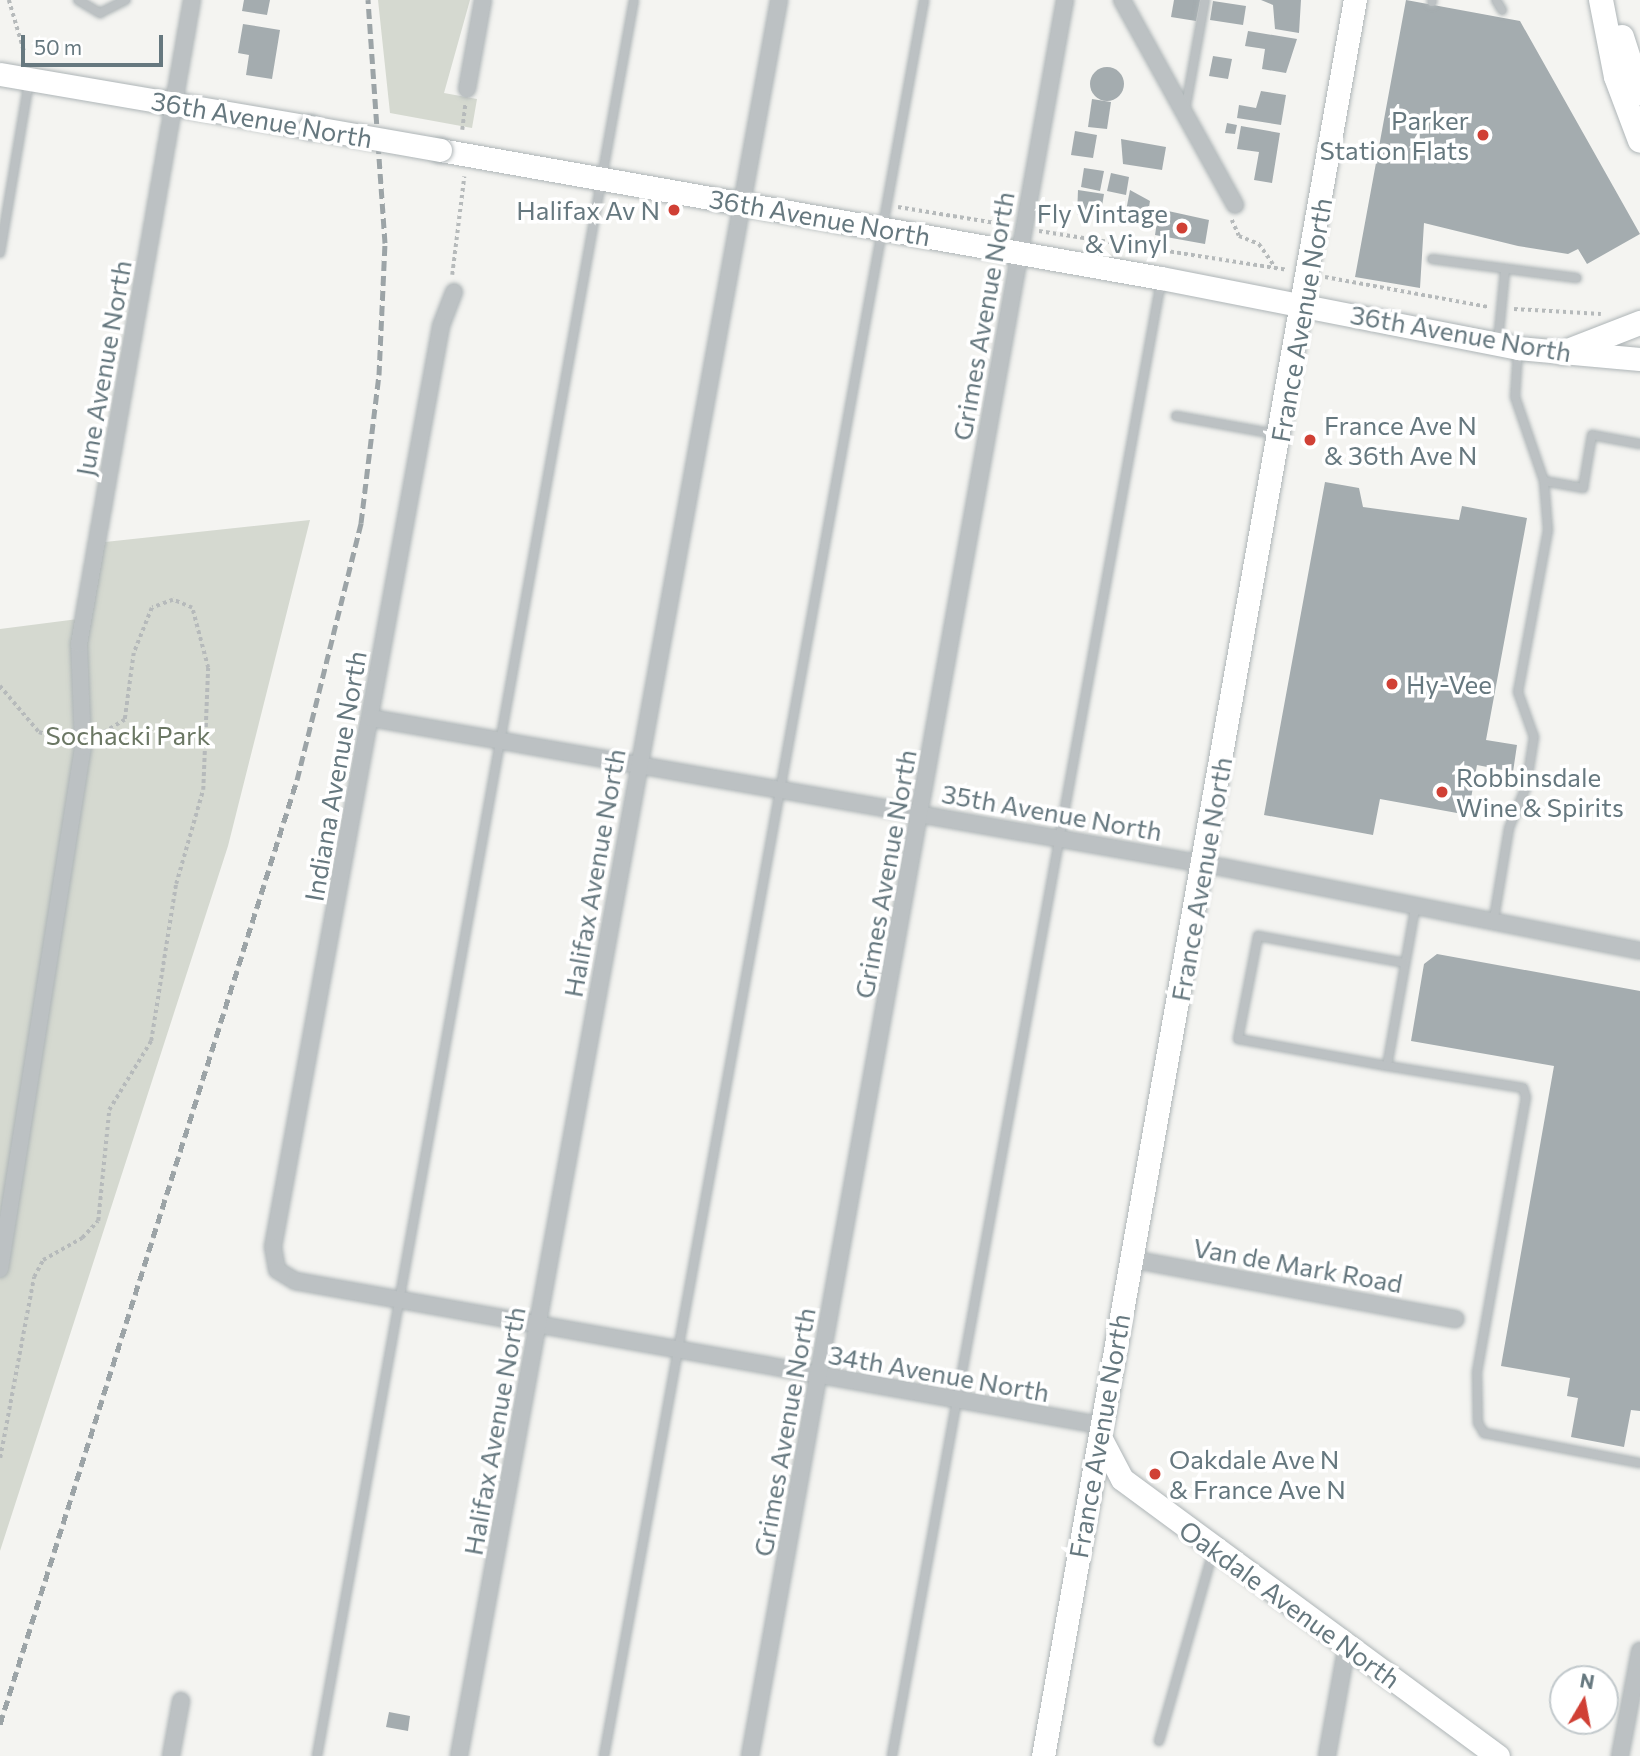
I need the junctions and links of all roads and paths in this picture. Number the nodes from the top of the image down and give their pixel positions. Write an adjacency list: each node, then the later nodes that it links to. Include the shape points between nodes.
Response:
1 (9, 0): 17 (path)
2 (78, 0): 3 (lane, via 100,13)
3 (126, 0)
4 (192, 0): 22 (street, June Avenue North)
5 (483, 0): 20 (street)
6 (634, 0): 27 (lane)
7 (779, 0): 28 (street, Halifax Avenue North)
8 (924, 0): 29 (lane)
9 (1065, 0): 35 (street, Grimes Avenue North)
10 (1122, 0): 23 (street)
11 (1205, 0): 23 (lane)
12 (1354, 0): 43 (street, France Avenue North)
13 (1496, 0): 16 (lane)
14 (1601, 0): 25 (main road, via 1616,76)
15 (1611, 0): 21 (main road)
16 (1502, 10)
17 (24, 51)
18 (0, 74): 19 (street, 36th Avenue North)
19 (30, 79): 22 (street, 36th Avenue North); 36 (lane)
20 (467, 89): 24 (path)
21 (1640, 93)
22 (176, 104): 27 (street, 36th Avenue North, bridge); 57 (street, June Avenue North, via 79,644)
23 (1184, 114): 30 (street)
24 (462, 130)
25 (1640, 141)
26 (464, 177): 42 (path, via 451,265)
27 (601, 178): 28 (street, 36th Avenue North); 56 (lane)
28 (741, 203): 32 (street, 36th Avenue North); 58 (street, Halifax Avenue North)
29 (887, 205): 31 (path); 32 (lane)
30 (1235, 205)
31 (1002, 224)
32 (883, 228): 35 (street, 36th Avenue North); 59 (lane)
33 (1041, 231): 34 (path, via 1276,268 1259,244)
34 (1239, 236)
35 (1019, 252): 39 (street, 36th Avenue North); 60 (street, Grimes Avenue North)
36 (0, 253)
37 (1432, 259): 38 (lane)
38 (1505, 271): 41 (lane); 44 (lane)
39 (1161, 278): 43 (street, 36th Avenue North); 61 (lane)
40 (1327, 278): 44 (path, via 1415,298)
41 (1577, 278)
42 (454, 292): 55 (street, Indiana Avenue North, via 442,326)
43 (1304, 305): 47 (street, 36th Avenue North); 51 (street, France Avenue North)
44 (1499, 308): 45 (path); 47 (lane)
45 (1607, 313)
46 (1640, 323): 48 (main road)
47 (1508, 346): 48 (street, 36th Avenue North); 53 (lane, via 1515,397)
48 (1563, 353): 49 (street, 36th Avenue North)
49 (1640, 359)
50 (1176, 416): 51 (lane)
51 (1281, 435): 62 (street, France Avenue North)
52 (1640, 444): 53 (lane, via 1592,435 1583,488)
53 (1544, 481): 64 (lane, via 1548,530 1518,692 1534,737 1526,787 1509,828)
54 (0, 686): 57 (path, via 39,732)
55 (370, 718): 56 (street, 35th Avenue North); 70 (street, Indiana Avenue North, via 273,1247)
56 (500, 740): 58 (street, 35th Avenue North); 71 (lane)
57 (83, 747): 69 (street, June Avenue North); 78 (path, via 125,720 134,653 152,608 173,600 192,608 208,668 203,790 177,884 151,1041 109,1110 98,1221 82,1238 43,1261 34,1277)
58 (639, 765): 59 (street, 35th Avenue North); 73 (street, Halifax Avenue North)
59 (778, 789): 60 (street, 35th Avenue North); 74 (lane)
60 (921, 814): 61 (street, 35th Avenue North); 75 (street, Grimes Avenue North)
61 (1059, 838): 62 (street, 35th Avenue North); 76 (lane)
62 (1205, 864): 63 (street, 35th Avenue North); 68 (street, France Avenue North)
63 (1415, 909): 64 (street, 35th Avenue North); 66 (lane)
64 (1493, 924): 65 (street, 35th Avenue North)
65 (1640, 951)
66 (1405, 963): 67 (lane); 67 (lane, via 1258,936 1238,1039)
67 (1387, 1066): 79 (lane, via 1523,1088 1526,1097 1477,1373 1478,1423 1484,1433)
68 (1131, 1259): 72 (street, Van de Mark Road); 77 (street, France Avenue North)
69 (0, 1269)
70 (277, 1269): 71 (street, 34th Avenue North, via 295,1281)
71 (396, 1299): 73 (street, 34th Avenue North); 86 (lane)
72 (1455, 1318)
73 (538, 1325): 74 (street, 34th Avenue North); 87 (street, Halifax Avenue North)
74 (675, 1350): 75 (street, 34th Avenue North); 88 (lane)
75 (818, 1377): 76 (street, 34th Avenue North); 89 (street, Grimes Avenue North)
76 (959, 1402): 77 (street, 34th Avenue North); 90 (lane)
77 (1100, 1431): 80 (street, Oakdale Avenue North, via 1122,1479); 91 (street, France Avenue North)
78 (0, 1458)
79 (1640, 1463)
80 (1213, 1552): 81 (street, Oakdale Avenue North); 84 (lane)
81 (1347, 1645): 92 (street); 93 (street, Oakdale Avenue North)
82 (1640, 1651): 94 (street)
83 (181, 1700): 85 (street)
84 (1159, 1741)
85 (171, 1756)
86 (317, 1756)
87 (460, 1756)
88 (604, 1756)
89 (750, 1756)
90 (892, 1756)
91 (1043, 1756)
92 (1327, 1756)
93 (1498, 1756)
94 (1620, 1756)

